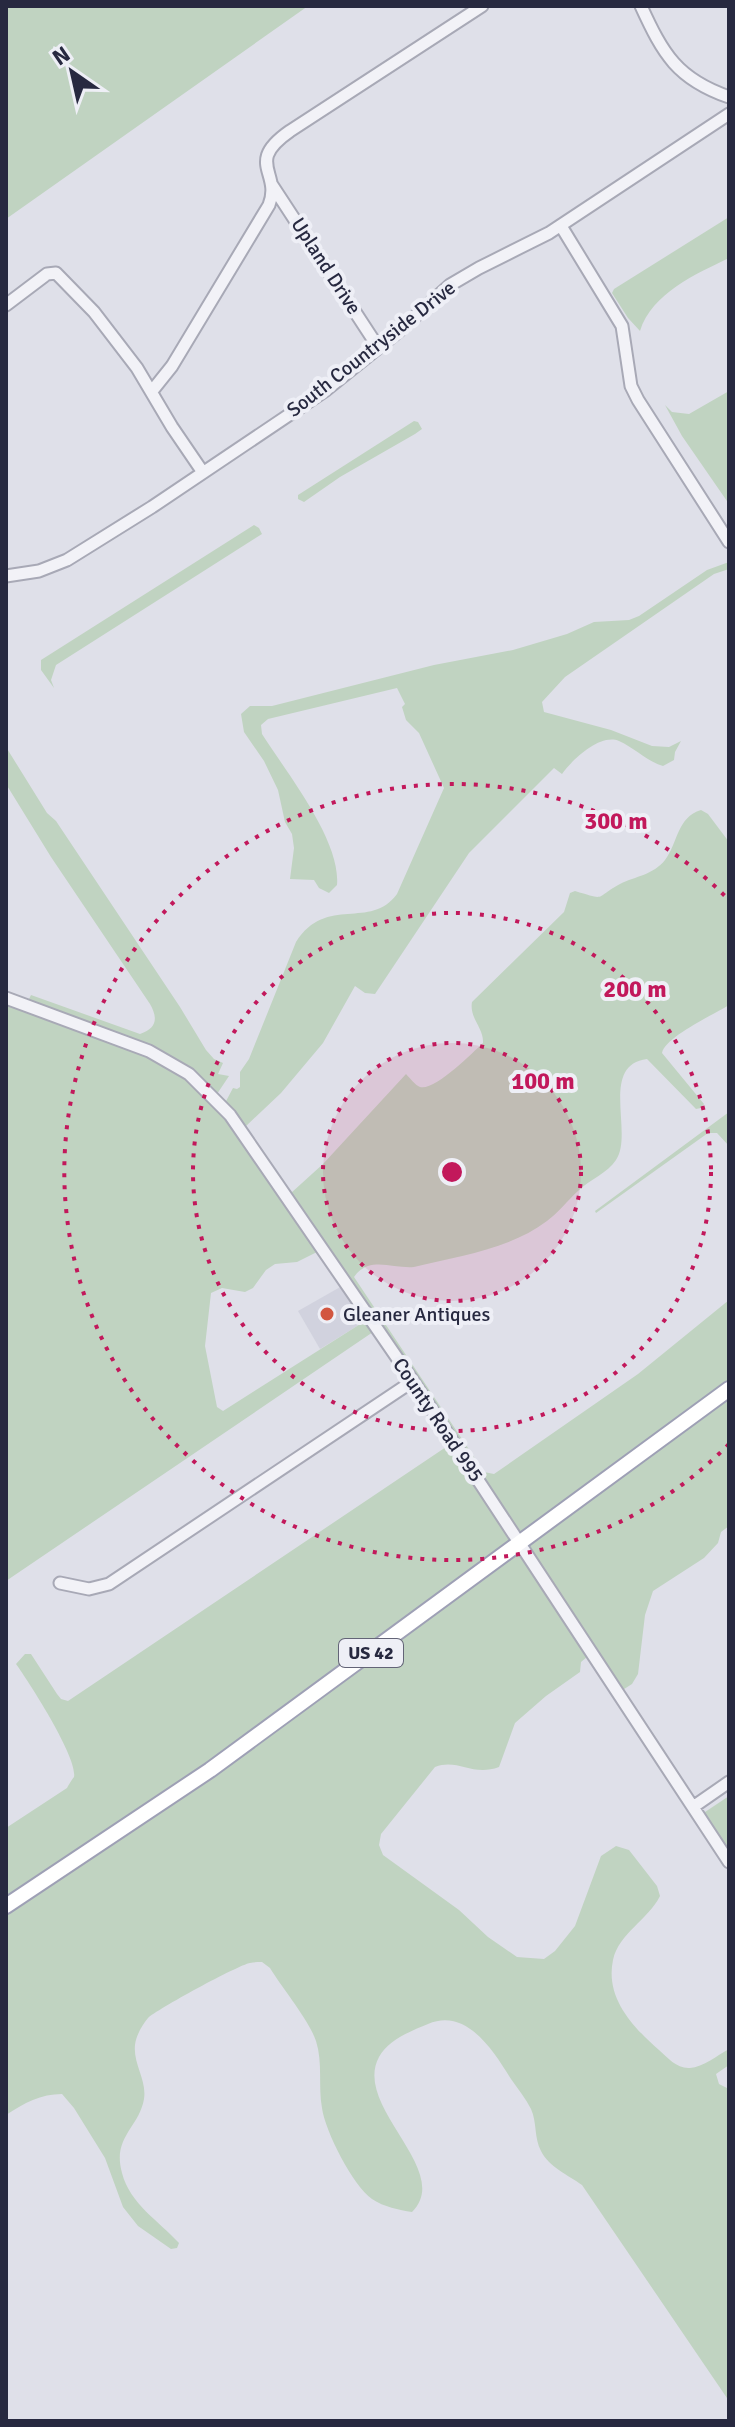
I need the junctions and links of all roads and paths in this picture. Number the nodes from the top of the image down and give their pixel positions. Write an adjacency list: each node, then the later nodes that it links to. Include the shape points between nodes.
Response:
1 (482, 6): 5 (street, via 282,136 267,155)
2 (641, 6): 3 (street, via 682,73)
3 (729, 97)
4 (729, 114): 6 (street, South Countryside Drive)
5 (272, 185): 8 (street, Upland Drive); 9 (street, via 269,205)
6 (561, 226): 8 (street, South Countryside Drive, via 455,282); 11 (street, via 622,326 638,400)
7 (6, 305): 9 (street, via 53,272 104,324)
8 (378, 347): 10 (street, South Countryside Drive, via 326,390)
9 (152, 391): 10 (street)
10 (202, 471): 12 (street, South Countryside Drive, via 67,560)
11 (729, 542)
12 (9, 576)
13 (6, 998): 14 (street, County Road 995, via 139,1046 205,1088 256,1149)
14 (413, 1381): 16 (street, County Road 995); 17 (street, via 109,1584 89,1589)
15 (729, 1389): 16 (main road, US 42)
16 (519, 1543): 19 (street, County Road 995); 21 (main road, US 42, via 210,1770)
17 (60, 1583)
18 (729, 1782): 19 (street)
19 (693, 1807): 20 (street, County Road 995)
20 (729, 1862)
21 (6, 1906)

